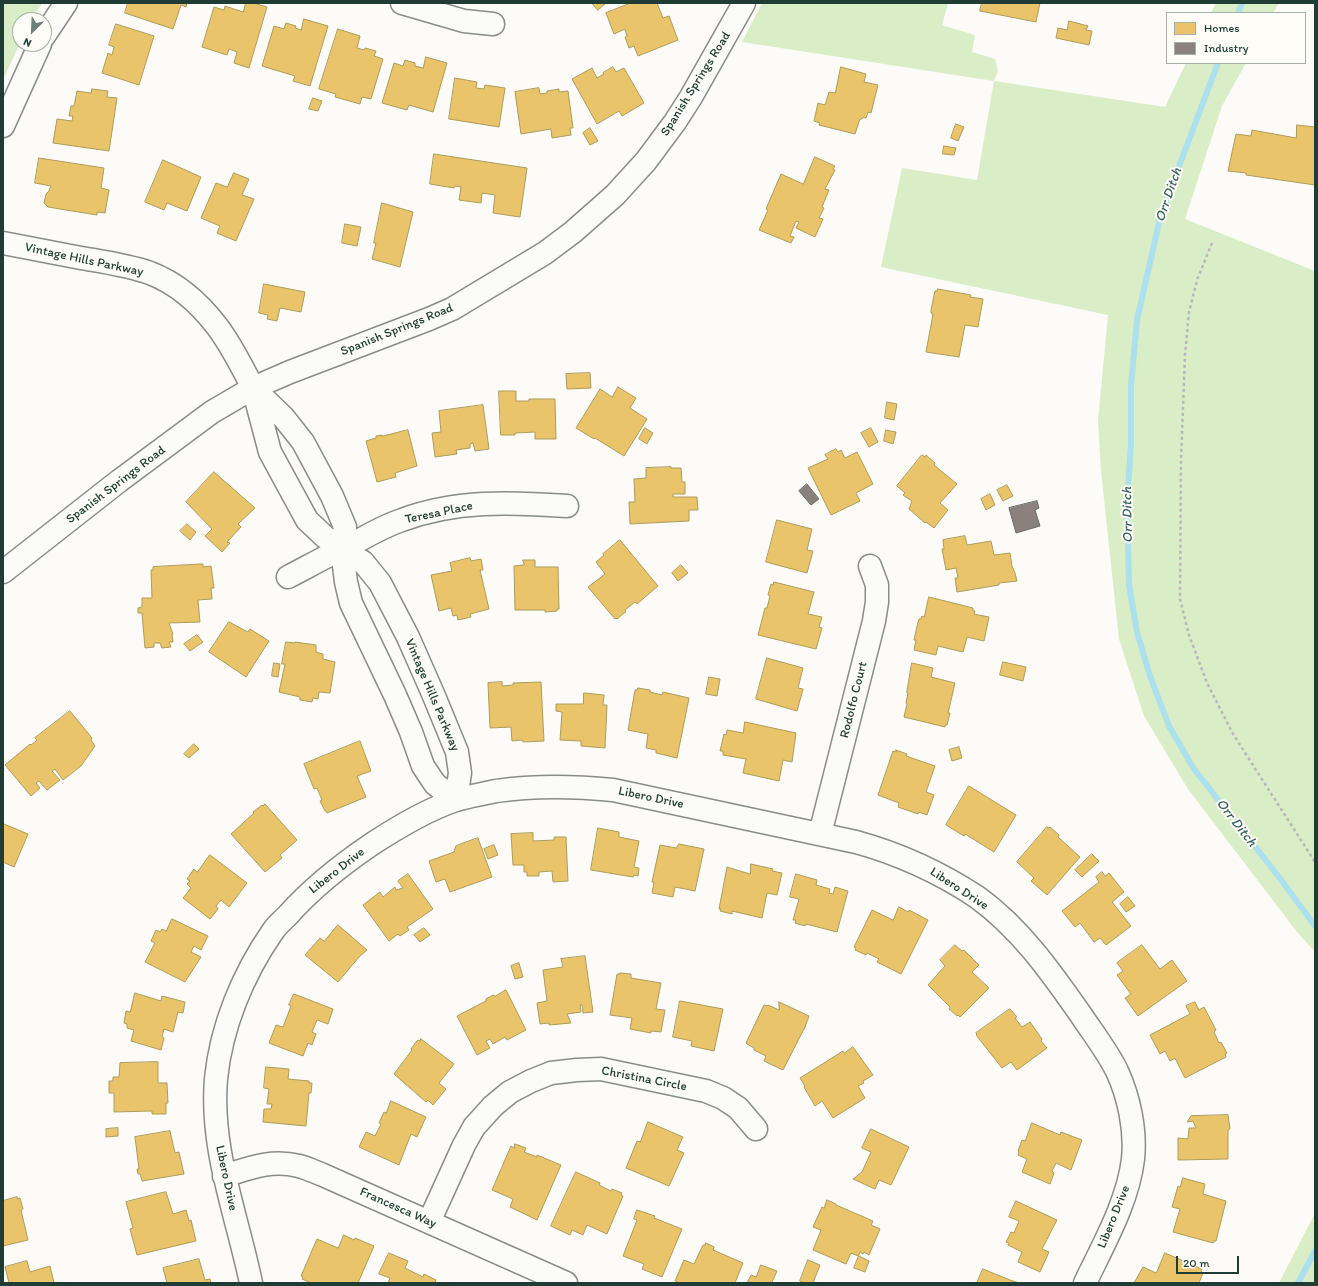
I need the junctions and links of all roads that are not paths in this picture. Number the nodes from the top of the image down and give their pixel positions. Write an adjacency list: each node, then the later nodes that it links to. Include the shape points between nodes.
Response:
1 (66, 3): 4 (street)
2 (402, 3): 5 (street, via 464,21)
3 (744, 3): 9 (street, Spanish Springs Road, via 691,97 650,155 615,195 573,232 545,253 452,309)
4 (52, 24)
5 (493, 24)
6 (36, 52): 7 (street)
7 (3, 126)
8 (3, 243): 9 (street, Vintage Hills Parkway, via 118,264 150,273 170,283 187,294 217,325)
9 (253, 388): 11 (street, Vintage Hills Parkway, via 270,452 303,513 325,537); 11 (street, Vintage Hills Parkway, via 284,418 303,442 332,496 345,527); 13 (street, Spanish Springs Road, via 212,412)
10 (567, 506): 11 (street, Teresa Place, via 518,503 456,506 402,520)
11 (342, 549): 14 (street, Teresa Place); 15 (street, Vintage Hills Parkway, via 351,603 395,695 423,766 435,784); 15 (street, Vintage Hills Parkway, via 363,562 380,583 408,637 457,752 460,773)
12 (870, 566): 16 (street, Rodolfo Court, via 877,585 874,621)
13 (3, 572)
14 (288, 577)
15 (456, 800): 16 (street, Libero Drive, via 513,789 579,786 613,790); 18 (street, Libero Drive, via 386,835 318,884 274,930 253,962 227,1024 216,1079 215,1112)
16 (820, 834): 22 (street, Libero Drive, via 884,850 920,864 978,898 1034,951 1104,1049 1117,1072 1127,1099 1132,1128 1133,1159 1127,1188)
17 (756, 1129): 19 (street, Christina Circle, via 738,1108 706,1091 601,1069 551,1073 510,1092 474,1127)
18 (224, 1176): 19 (street, Francesca Way, via 262,1164 299,1166); 20 (street, Libero Drive)
19 (429, 1222): 21 (street, Francesca Way)
20 (251, 1283)
21 (566, 1283)
22 (1085, 1283)

